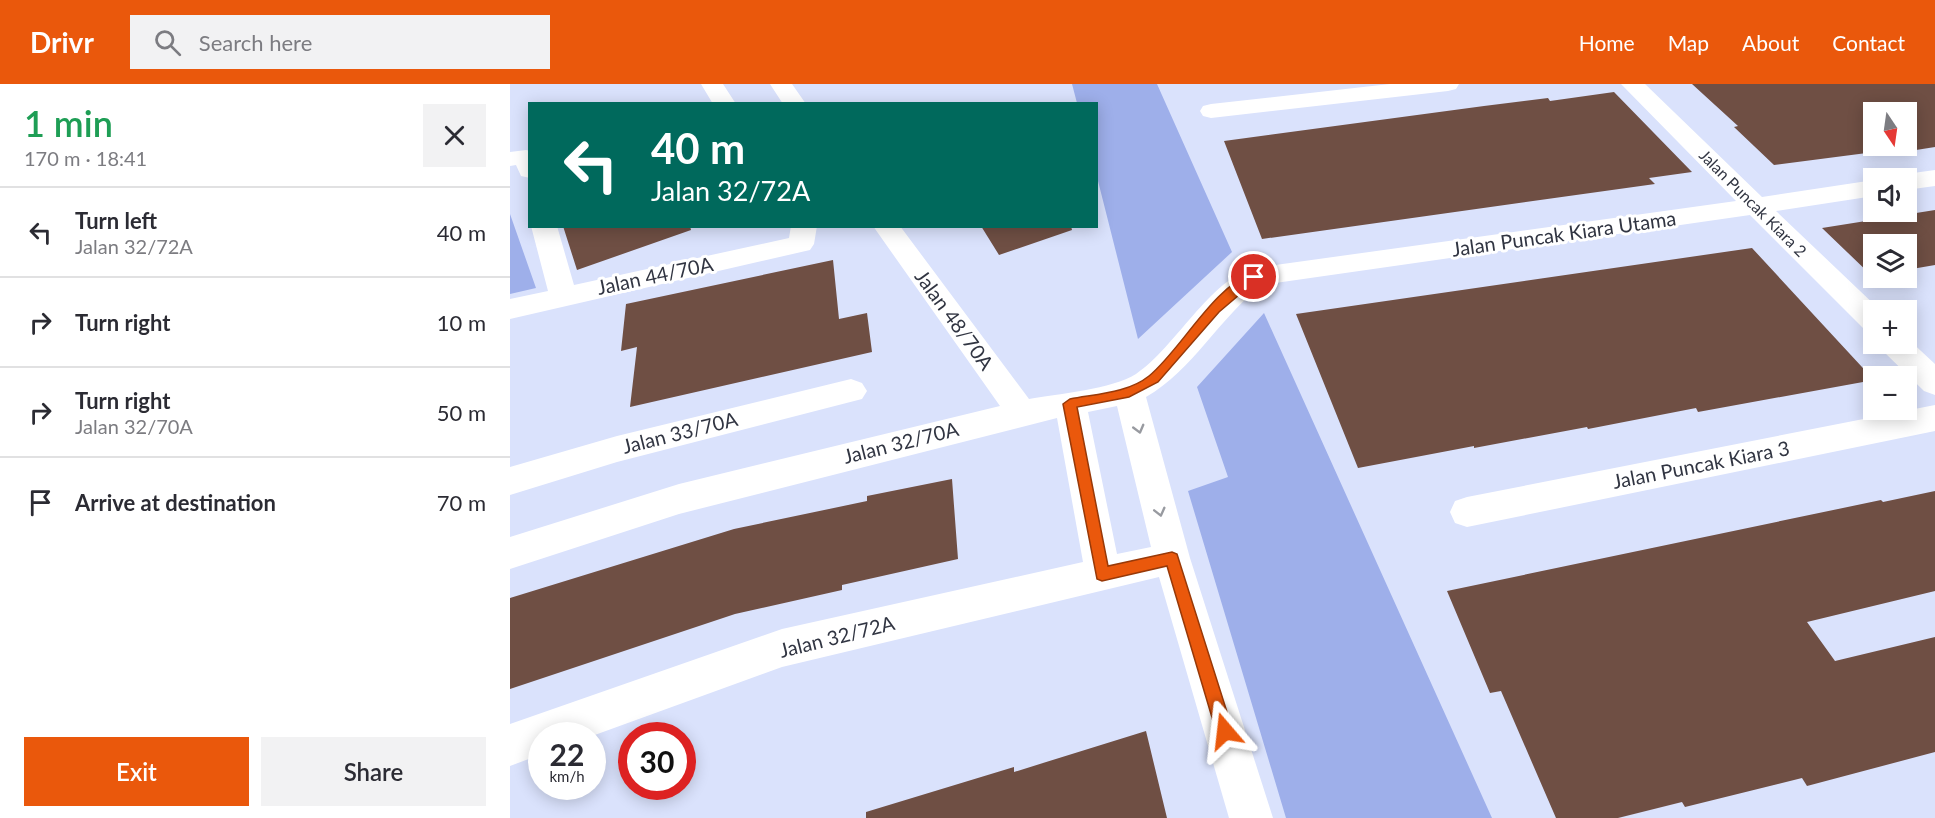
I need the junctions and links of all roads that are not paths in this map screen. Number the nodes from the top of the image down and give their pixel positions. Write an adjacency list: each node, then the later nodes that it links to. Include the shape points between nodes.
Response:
1 (712, 84): 5 (street)
2 (781, 84): 6 (street)
3 (1448, 84): 7 (street)
4 (1632, 84): 13 (street, Jalan Puncak Kiara 2)
5 (724, 102)
6 (794, 102)
7 (1211, 111)
8 (510, 159): 9 (street, via 525,157)
9 (528, 165)
10 (1935, 178): 11 (street)
11 (1917, 180)
12 (1863, 190): 13 (street, Jalan Puncak Kiara Utama)
13 (1756, 206): 17 (street, Jalan Puncak Kiara Utama); 20 (street, Jalan Puncak Kiara 2)
14 (545, 228): 18 (street)
15 (887, 228): 26 (street, Jalan 48/70A)
16 (802, 236): 18 (street, Jalan 44/70A)
17 (1254, 277): 24 (street, Jalan 32/70A, via 1215,309 1162,371)
18 (563, 296): 19 (street, Jalan 44/70A)
19 (510, 309)
20 (1863, 311)
21 (1905, 354): 22 (street)
22 (1935, 383)
23 (851, 391): 28 (street, Jalan 33/70A, via 617,449)
24 (1129, 392): 25 (street, Jalan 32/70A); 31 (street, one-way to 31)
25 (1070, 404): 26 (street, Jalan 32/70A); 32 (street)
26 (1022, 413): 30 (street, Jalan 32/70A, via 679,499)
27 (1935, 418): 29 (street, Jalan Puncak Kiara 3)
28 (510, 481)
29 (1467, 512)
30 (510, 553)
31 (1172, 558): 32 (street, Jalan 32/72A); 34 (street)
32 (1102, 574): 33 (street, Jalan 32/72A, via 782,648)
33 (510, 745)
34 (1251, 818)

